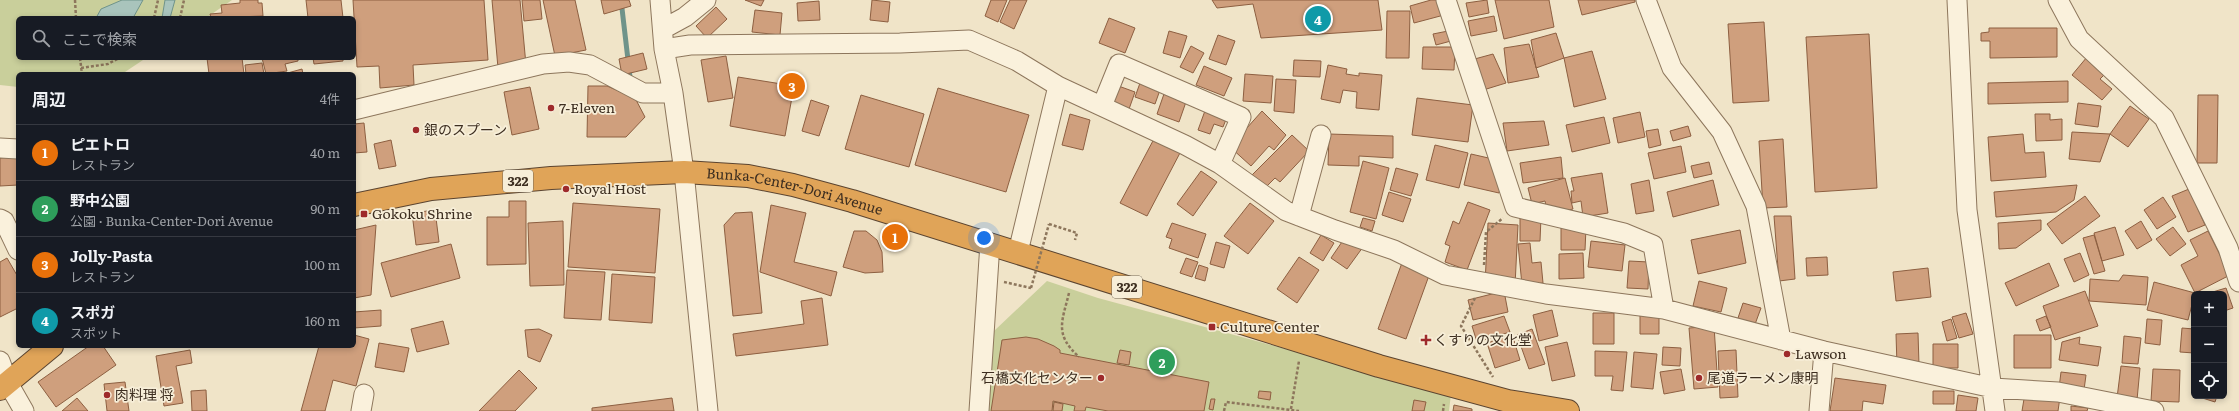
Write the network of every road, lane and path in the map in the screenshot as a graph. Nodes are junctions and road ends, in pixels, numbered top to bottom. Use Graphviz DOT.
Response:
graph roads {
  1 [pos="75,0"];
  2 [pos="158,0"];
  3 [pos="184,0"];
  4 [pos="660,0"];
  5 [pos="706,0"];
  6 [pos="1446,0"];
  7 [pos="1646,0"];
  8 [pos="1957,0"];
  9 [pos="2058,0"];
  10 [pos="76,16"];
  11 [pos="154,16"];
  12 [pos="180,16"];
  13 [pos="663,29"];
  14 [pos="664,49"];
  15 [pos="80,60"];
  16 [pos="115,60"];
  17 [pos="81,68"];
  18 [pos="82,72"];
  19 [pos="1058,86"];
  20 [pos="673,94"];
  21 [pos="1102,106"];
  22 [pos="356,110"];
  23 [pos="1321,135"];
  24 [pos="0,148"];
  25 [pos="16,149"];
  26 [pos="1220,164"];
  27 [pos="684,172"];
  28 [pos="356,205"];
  29 [pos="1515,208"];
  30 [pos="1299,216"];
  31 [pos="0,219"];
  32 [pos="1075,240"];
  33 [pos="990,243"];
  34 [pos="16,246"];
  35 [pos="1018,252"];
  36 [pos="999,281"];
  37 [pos="1483,282"];
  38 [pos="2239,282"];
  39 [pos="1069,292"];
  40 [pos="1664,308"];
  41 [pos="1781,340"];
  42 [pos="49,348"];
  43 [pos="1824,351"];
  44 [pos="1079,357"];
  45 [pos="0,361"];
  46 [pos="1298,361"];
  47 [pos="2,384"];
  48 [pos="1993,388"];
  49 [pos="1508,401"];
  50 [pos="1291,409"];
  51 [pos="1559,410"];
  52 [pos="24,411"];
  53 [pos="708,411"];
  54 [pos="978,411"];
  55 [pos="1224,411"];
  56 [pos="1299,411"];
  57 [pos="1819,411"];
  58 [pos="1995,411"];
  59 [pos="2154,411"];
  1 -- 10 [label="path"];
  2 -- 11 [label="path"];
  3 -- 12 [label="path"];
  4 -- 13 [label="street"];
  5 -- 13 [label="street"];
  6 -- 29 [label="street"];
  7 -- 41 [label="street"];
  8 -- 48 [label="street"];
  9 -- 38 [label="street"];
  13 -- 14 [label="street"];
  14 -- 19 [label="street"];
  14 -- 20 [label="street"];
  15 -- 17 [label="path"];
  16 -- 17 [label="path"];
  17 -- 18 [label="path"];
  19 -- 21 [label="street"];
  19 -- 35 [label="street"];
  20 -- 22 [label="street"];
  20 -- 27 [label="street"];
  21 -- 26 [label="street"];
  21 -- 26 [label="street"];
  23 -- 30 [label="street"];
  24 -- 25 [label="street"];
  26 -- 30 [label="street"];
  27 -- 28 [label="highway, Bunka-Center-Dori Avenue / 322"];
  27 -- 33 [label="highway, Bunka-Center-Dori Avenue / 322"];
  27 -- 53 [label="street"];
  29 -- 37 [label="path"];
  29 -- 40 [label="street"];
  30 -- 37 [label="street"];
  31 -- 34 [label="street"];
  32 -- 36 [label="path, bridge"];
  33 -- 35 [label="highway, Bunka-Center-Dori Avenue / 322"];
  33 -- 54 [label="street"];
  35 -- 49 [label="highway, Bunka-Center-Dori Avenue / 322"];
  37 -- 40 [label="street"];
  37 -- 49 [label="path"];
  39 -- 44 [label="path"];
  40 -- 41 [label="street"];
  41 -- 43 [label="street"];
  42 -- 47 [label="highway"];
  43 -- 48 [label="street"];
  43 -- 57 [label="street"];
  45 -- 47 [label="street"];
  46 -- 50 [label="path"];
  47 -- 52 [label="street"];
  48 -- 58 [label="street"];
  48 -- 59 [label="street"];
  49 -- 51 [label="highway, Bunka-Center-Dori Avenue / 322"];
  50 -- 55 [label="path"];
  50 -- 56 [label="path"];
}
